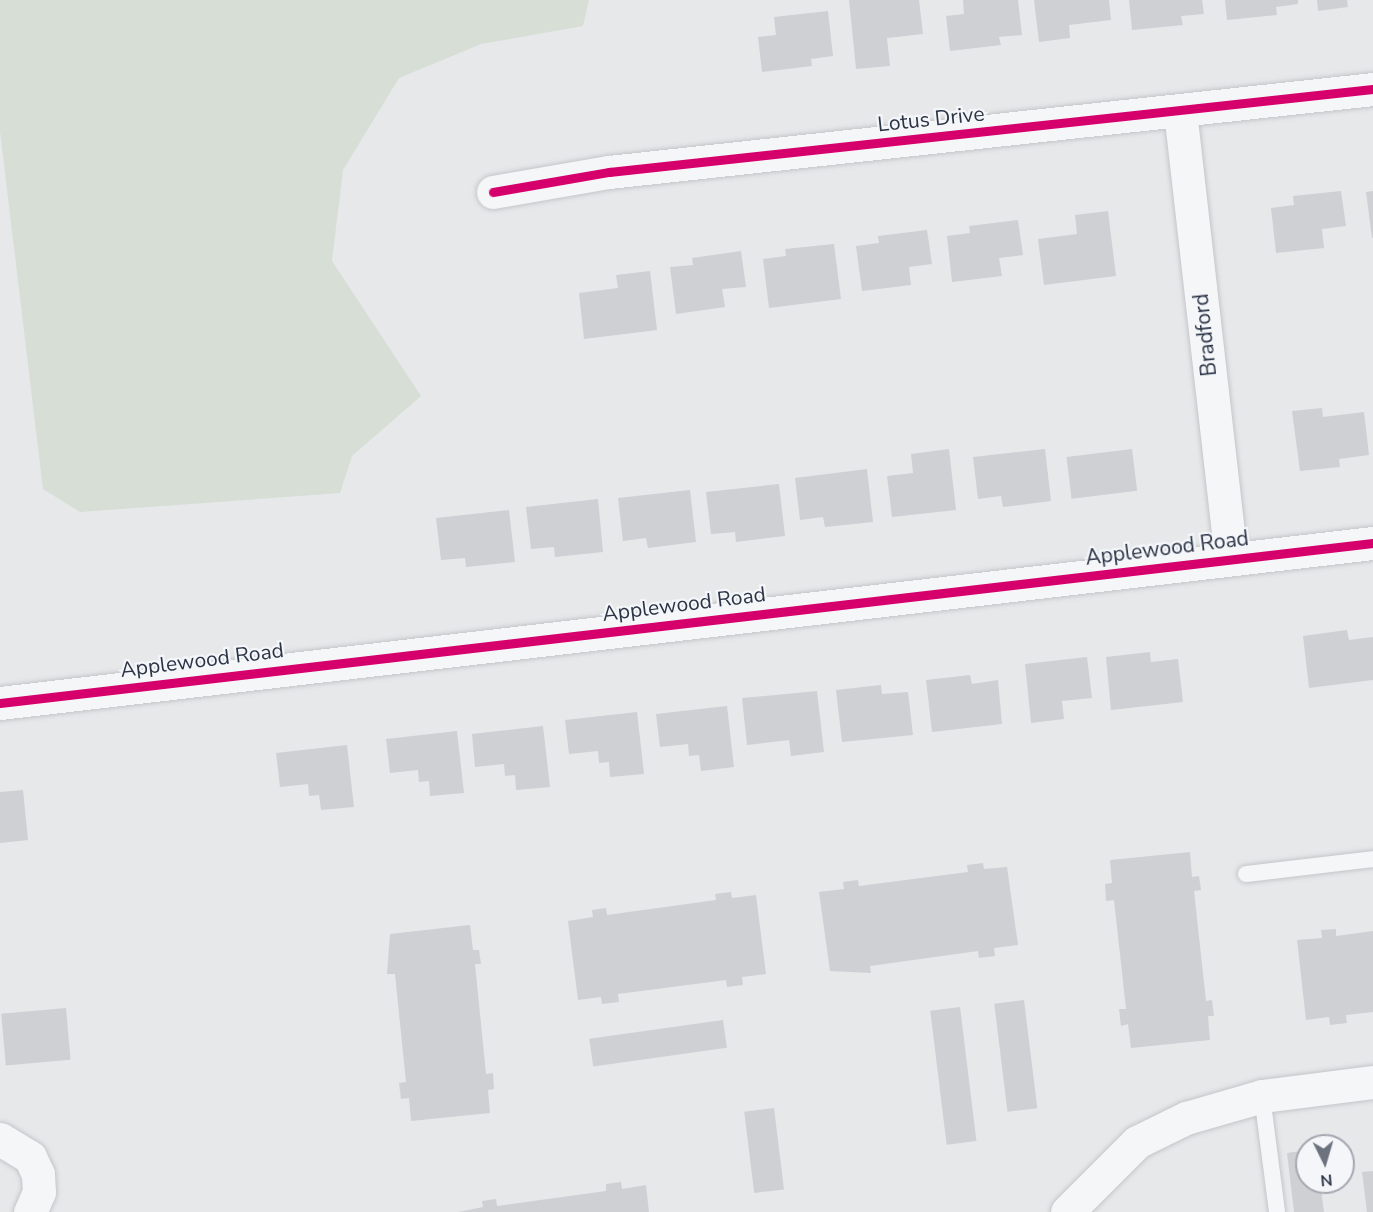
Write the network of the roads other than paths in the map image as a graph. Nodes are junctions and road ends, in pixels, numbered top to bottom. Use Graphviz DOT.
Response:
graph roads {
  1 [pos="1373,89"];
  2 [pos="1180,111"];
  3 [pos="493,192"];
  4 [pos="1373,543"];
  5 [pos="1230,559"];
  6 [pos="0,703"];
  7 [pos="1373,859"];
  8 [pos="1246,874"];
  9 [pos="1373,1082"];
  10 [pos="1262,1096"];
  11 [pos="0,1139"];
  12 [pos="30,1212"];
  13 [pos="1067,1212"];
  14 [pos="1277,1212"];
  1 -- 2 [label="street, Lotus Drive"];
  2 -- 3 [label="street, Lotus Drive"];
  2 -- 5 [label="street, Bradford"];
  4 -- 5 [label="street, Applewood Road"];
  5 -- 6 [label="street, Applewood Road"];
  7 -- 8 [label="lane"];
  9 -- 10 [label="street"];
  10 -- 13 [label="street"];
  10 -- 14 [label="lane"];
  11 -- 12 [label="street"];
}
